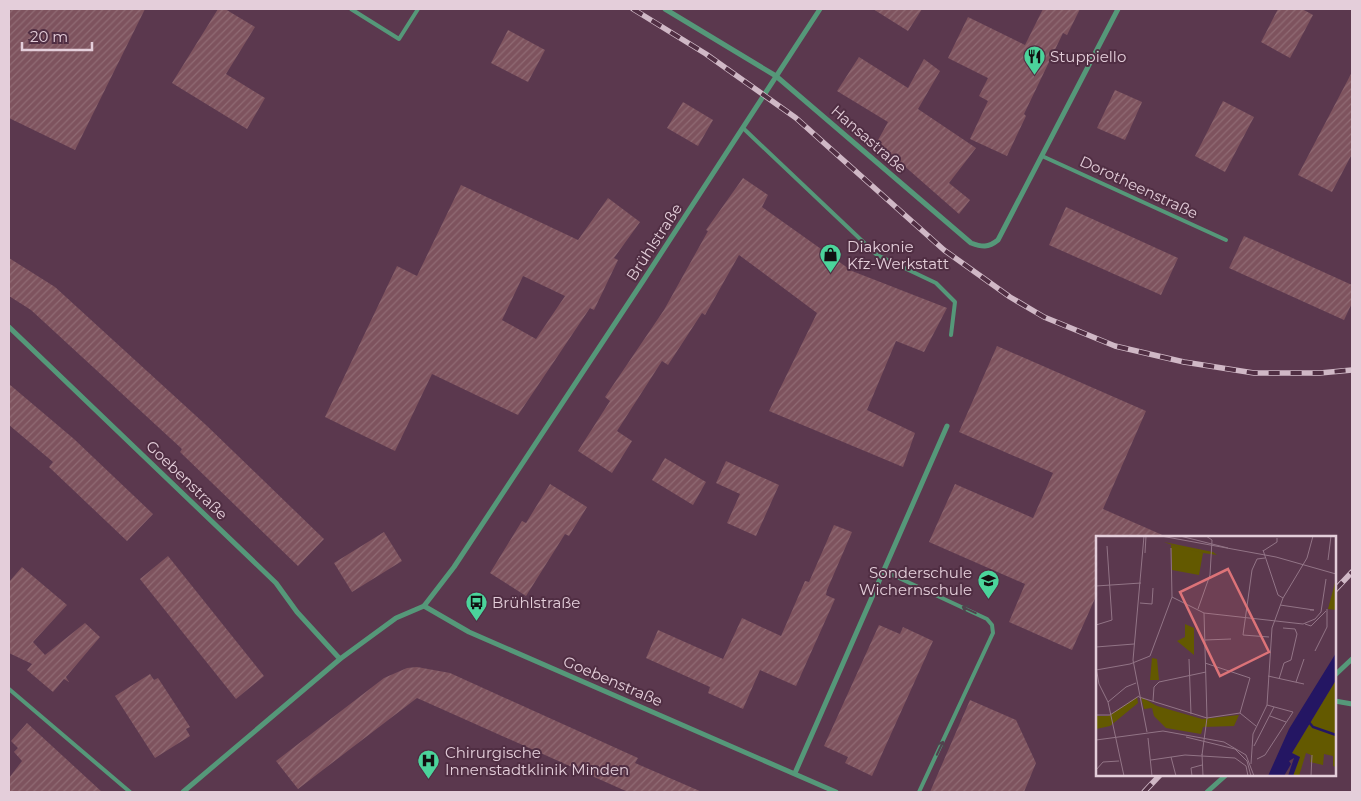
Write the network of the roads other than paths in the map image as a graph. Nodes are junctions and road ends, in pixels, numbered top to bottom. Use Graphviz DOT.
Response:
graph roads {
  1 [pos="351,9"];
  2 [pos="418,9"];
  3 [pos="665,9"];
  4 [pos="820,9"];
  5 [pos="1118,9"];
  6 [pos="776,76"];
  7 [pos="743,128"];
  8 [pos="1042,156"];
  9 [pos="1226,240"];
  10 [pos="9,327"];
  11 [pos="951,335"];
  12 [pos="947,426"];
  13 [pos="884,571"];
  14 [pos="424,606"];
  15 [pos="1352,659"];
  16 [pos="340,660"];
  17 [pos="1336,674"];
  18 [pos="9,689"];
  19 [pos="1336,701"];
  20 [pos="1352,704"];
  21 [pos="795,773"];
  22 [pos="1225,776"];
  23 [pos="130,792"];
  24 [pos="183,792"];
  25 [pos="836,792"];
  26 [pos="919,792"];
  27 [pos="1207,792"];
  1 -- 2 [label="lane"];
  3 -- 6 [label="street, Hansastraße"];
  4 -- 6 [label="street, Brühlstraße"];
  5 -- 8 [label="street"];
  6 -- 7 [label="street, Brühlstraße"];
  6 -- 8 [label="street, Hansastraße"];
  7 -- 11 [label="lane"];
  7 -- 14 [label="street, Brühlstraße"];
  8 -- 9 [label="lane, Dorotheenstraße"];
  10 -- 16 [label="street, Goebenstraße"];
  12 -- 13 [label="street"];
  13 -- 21 [label="street"];
  26 -- 13 [label="lane, one-way"];
  14 -- 16 [label="street, Brühlstraße"];
  14 -- 21 [label="street, Goebenstraße"];
  15 -- 17 [label="street"];
  16 -- 24 [label="street, Brühlstraße"];
  18 -- 23 [label="lane"];
  19 -- 20 [label="street"];
  21 -- 25 [label="street, Goebenstraße"];
  22 -- 27 [label="street"];
}
